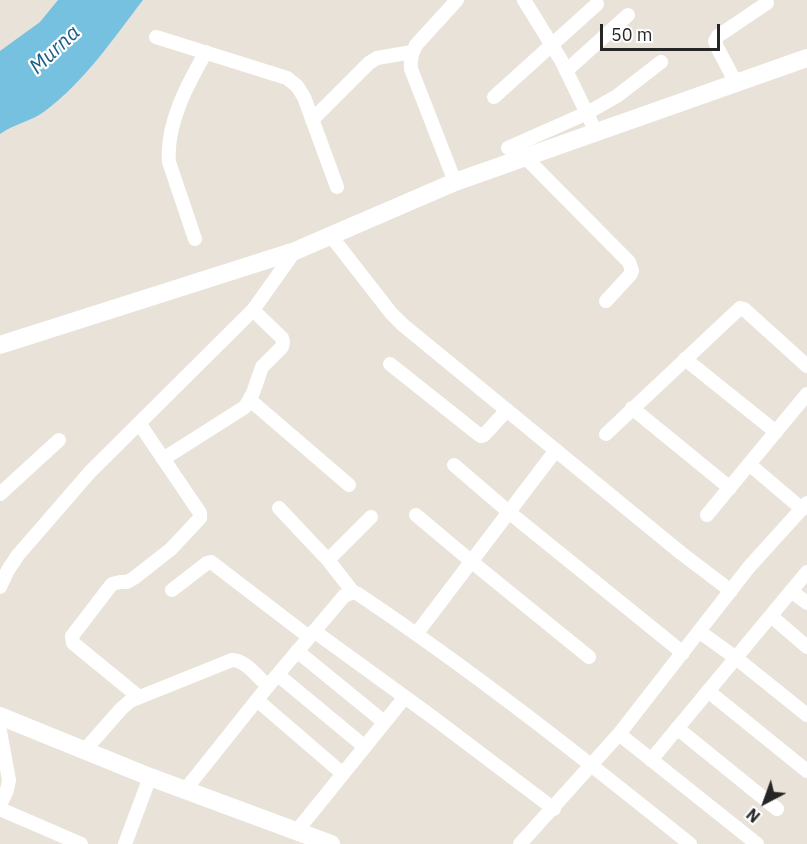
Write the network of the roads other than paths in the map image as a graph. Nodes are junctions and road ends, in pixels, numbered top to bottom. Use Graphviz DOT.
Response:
graph roads {
  1 [pos="457,0"];
  2 [pos="524,0"];
  3 [pos="767,3"];
  4 [pos="597,4"];
  5 [pos="628,15"];
  6 [pos="156,37"];
  7 [pos="552,45"];
  8 [pos="206,52"];
  9 [pos="412,52"];
  10 [pos="807,57"];
  11 [pos="661,62"];
  12 [pos="566,71"];
  13 [pos="736,83"];
  14 [pos="494,98"];
  15 [pos="587,113"];
  16 [pos="312,120"];
  17 [pos="596,132"];
  18 [pos="508,148"];
  19 [pos="525,157"];
  20 [pos="456,182"];
  21 [pos="337,187"];
  22 [pos="331,236"];
  23 [pos="195,239"];
  24 [pos="295,251"];
  25 [pos="606,301"];
  26 [pos="253,310"];
  27 [pos="0,345"];
  28 [pos="685,359"];
  29 [pos="390,364"];
  30 [pos="807,366"];
  31 [pos="807,394"];
  32 [pos="250,400"];
  33 [pos="632,408"];
  34 [pos="507,410"];
  35 [pos="139,423"];
  36 [pos="776,432"];
  37 [pos="606,434"];
  38 [pos="59,440"];
  39 [pos="556,450"];
  40 [pos="164,459"];
  41 [pos="749,464"];
  42 [pos="454,465"];
  43 [pos="349,485"];
  44 [pos="730,488"];
  45 [pos="0,494"];
  46 [pos="805,506"];
  47 [pos="279,508"];
  48 [pos="510,513"];
  49 [pos="416,515"];
  50 [pos="707,515"];
  51 [pos="371,517"];
  52 [pos="327,560"];
  53 [pos="472,562"];
  54 [pos="807,572"];
  55 [pos="0,585"];
  56 [pos="172,590"];
  57 [pos="731,591"];
  58 [pos="791,591"];
  59 [pos="353,592"];
  60 [pos="807,603"];
  61 [pos="771,616"];
  62 [pos="700,632"];
  63 [pos="417,633"];
  64 [pos="312,634"];
  65 [pos="807,647"];
  66 [pos="297,651"];
  67 [pos="683,653"];
  68 [pos="589,657"];
  69 [pos="736,658"];
  70 [pos="278,675"];
  71 [pos="268,686"];
  72 [pos="708,691"];
  73 [pos="139,697"];
  74 [pos="405,697"];
  75 [pos="257,700"];
  76 [pos="807,715"];
  77 [pos="0,716"];
  78 [pos="384,722"];
  79 [pos="677,728"];
  80 [pos="0,731"];
  81 [pos="619,734"];
  82 [pos="365,747"];
  83 [pos="84,751"];
  84 [pos="651,760"];
  85 [pos="591,765"];
  86 [pos="807,770"];
  87 [pos="343,774"];
  88 [pos="150,777"];
  89 [pos="185,790"];
  90 [pos="0,807"];
  91 [pos="777,808"];
  92 [pos="554,809"];
  93 [pos="296,832"];
  94 [pos="81,844"];
  95 [pos="125,844"];
  96 [pos="331,844"];
  97 [pos="520,844"];
  98 [pos="690,844"];
  99 [pos="758,844"];
  1 -- 9 [label="street"];
  2 -- 7 [label="street"];
  3 -- 13 [label="street"];
  4 -- 7 [label="street"];
  5 -- 12 [label="street"];
  6 -- 8 [label="street"];
  7 -- 12 [label="street"];
  7 -- 14 [label="street"];
  8 -- 16 [label="street"];
  8 -- 23 [label="street"];
  9 -- 16 [label="street"];
  9 -- 20 [label="street"];
  10 -- 13 [label="main road"];
  11 -- 15 [label="street"];
  12 -- 15 [label="street"];
  13 -- 17 [label="main road"];
  15 -- 17 [label="street"];
  15 -- 18 [label="street"];
  16 -- 21 [label="street"];
  17 -- 19 [label="main road"];
  19 -- 20 [label="main road"];
  19 -- 25 [label="street"];
  20 -- 22 [label="main road"];
  22 -- 24 [label="main road"];
  22 -- 34 [label="street"];
  24 -- 26 [label="street"];
  24 -- 27 [label="main road"];
  26 -- 32 [label="street"];
  26 -- 35 [label="street"];
  28 -- 30 [label="street"];
  28 -- 33 [label="street"];
  28 -- 36 [label="street"];
  29 -- 34 [label="street"];
  31 -- 36 [label="street"];
  32 -- 40 [label="street"];
  32 -- 43 [label="street"];
  33 -- 37 [label="street"];
  33 -- 44 [label="street"];
  34 -- 39 [label="street"];
  35 -- 40 [label="street"];
  35 -- 55 [label="street"];
  36 -- 41 [label="street"];
  38 -- 45 [label="street"];
  39 -- 48 [label="street"];
  39 -- 57 [label="street"];
  40 -- 73 [label="street"];
  41 -- 44 [label="street"];
  41 -- 46 [label="street"];
  42 -- 48 [label="street"];
  44 -- 50 [label="street"];
  46 -- 57 [label="street"];
  47 -- 52 [label="street"];
  48 -- 53 [label="street"];
  48 -- 67 [label="street"];
  49 -- 53 [label="street"];
  51 -- 52 [label="street"];
  52 -- 59 [label="street"];
  53 -- 63 [label="street"];
  53 -- 68 [label="street"];
  54 -- 58 [label="street"];
  56 -- 64 [label="street"];
  57 -- 62 [label="street"];
  58 -- 60 [label="street"];
  58 -- 61 [label="street"];
  59 -- 63 [label="street"];
  59 -- 64 [label="street"];
  61 -- 65 [label="street"];
  61 -- 69 [label="street"];
  62 -- 67 [label="street"];
  62 -- 69 [label="street"];
  63 -- 85 [label="street"];
  64 -- 66 [label="street"];
  64 -- 74 [label="street"];
  66 -- 70 [label="street"];
  66 -- 78 [label="street"];
  67 -- 81 [label="street"];
  69 -- 72 [label="street"];
  69 -- 76 [label="street"];
  70 -- 71 [label="street"];
  70 -- 82 [label="street"];
  71 -- 73 [label="street"];
  71 -- 75 [label="street"];
  72 -- 79 [label="street"];
  72 -- 86 [label="street"];
  73 -- 83 [label="street"];
  74 -- 78 [label="street"];
  74 -- 92 [label="street"];
  75 -- 87 [label="street"];
  75 -- 89 [label="street"];
  77 -- 83 [label="main road"];
  78 -- 82 [label="street"];
  79 -- 84 [label="street"];
  79 -- 91 [label="street"];
  80 -- 90 [label="street"];
  81 -- 84 [label="street"];
  81 -- 85 [label="street"];
  82 -- 87 [label="street"];
  83 -- 88 [label="main road"];
  84 -- 99 [label="street"];
  85 -- 92 [label="street"];
  85 -- 98 [label="street"];
  87 -- 93 [label="street"];
  88 -- 89 [label="main road"];
  88 -- 95 [label="street"];
  89 -- 93 [label="main road"];
  90 -- 94 [label="street"];
  92 -- 97 [label="street"];
  93 -- 96 [label="main road"];
}
